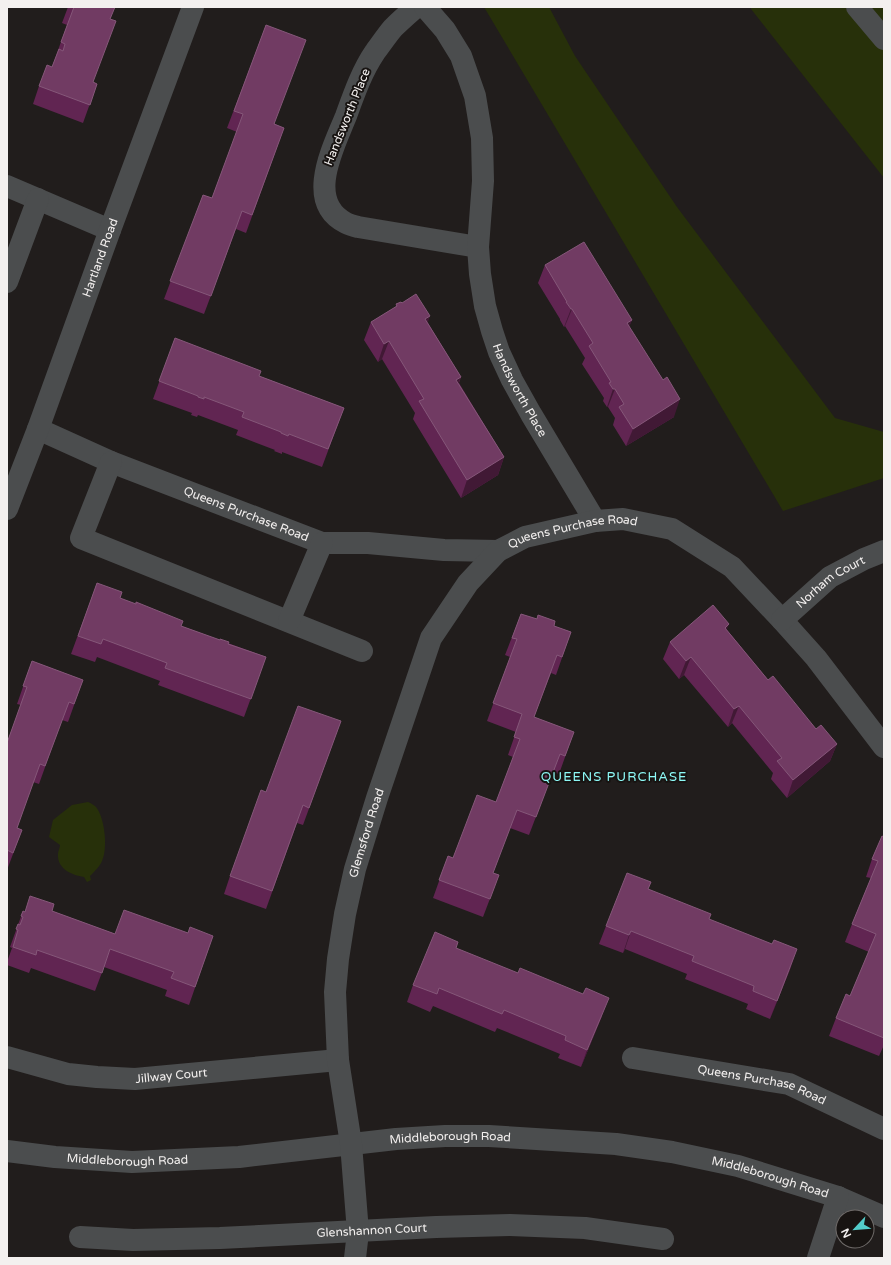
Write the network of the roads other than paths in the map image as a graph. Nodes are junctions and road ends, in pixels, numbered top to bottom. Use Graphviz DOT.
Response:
graph roads {
  1 [pos="193,7"];
  2 [pos="416,7"];
  3 [pos="425,7"];
  4 [pos="857,7"];
  5 [pos="884,39"];
  6 [pos="7,186"];
  7 [pos="38,199"];
  8 [pos="110,230"];
  9 [pos="478,247"];
  10 [pos="7,282"];
  11 [pos="38,429"];
  12 [pos="111,462"];
  13 [pos="7,509"];
  14 [pos="595,521"];
  15 [pos="322,543"];
  16 [pos="498,551"];
  17 [pos="884,551"];
  18 [pos="782,620"];
  19 [pos="290,621"];
  20 [pos="362,651"];
  21 [pos="884,747"];
  22 [pos="7,1057"];
  23 [pos="633,1058"];
  24 [pos="338,1060"];
  25 [pos="884,1129"];
  26 [pos="351,1144"];
  27 [pos="7,1151"];
  28 [pos="838,1197"];
  29 [pos="884,1217"];
  30 [pos="358,1232"];
  31 [pos="80,1237"];
  32 [pos="663,1239"];
  33 [pos="355,1258"];
  34 [pos="818,1258"];
  1 -- 8 [label="street, Hartland Road"];
  2 -- 9 [label="street, Handsworth Place"];
  3 -- 9 [label="street, Handsworth Place"];
  4 -- 5 [label="street"];
  6 -- 7 [label="street"];
  7 -- 8 [label="street"];
  7 -- 10 [label="street"];
  8 -- 11 [label="street, Hartland Road"];
  9 -- 14 [label="street, Handsworth Place"];
  11 -- 12 [label="street, Queens Purchase Road"];
  11 -- 13 [label="street, Hartland Road"];
  12 -- 15 [label="street, Queens Purchase Road"];
  12 -- 19 [label="street"];
  14 -- 16 [label="street, Queens Purchase Road"];
  14 -- 18 [label="street, Queens Purchase Road"];
  15 -- 16 [label="street, Queens Purchase Road"];
  15 -- 19 [label="street"];
  16 -- 24 [label="street, Glemsford Road"];
  17 -- 18 [label="street, Norham Court"];
  18 -- 21 [label="street, Queens Purchase Road"];
  19 -- 20 [label="street"];
  22 -- 24 [label="street, Jillway Court"];
  23 -- 25 [label="street, Queens Purchase Road"];
  24 -- 26 [label="street, Glemsford Road"];
  26 -- 27 [label="street, Middleborough Road"];
  26 -- 28 [label="street, Middleborough Road"];
  26 -- 30 [label="street, Glemsford Road"];
  28 -- 29 [label="street, Middleborough Road"];
  28 -- 34 [label="street"];
  30 -- 31 [label="street, Glenshannon Court"];
  30 -- 32 [label="street, Glenshannon Court"];
  30 -- 33 [label="street, Glemsford Road"];
}
